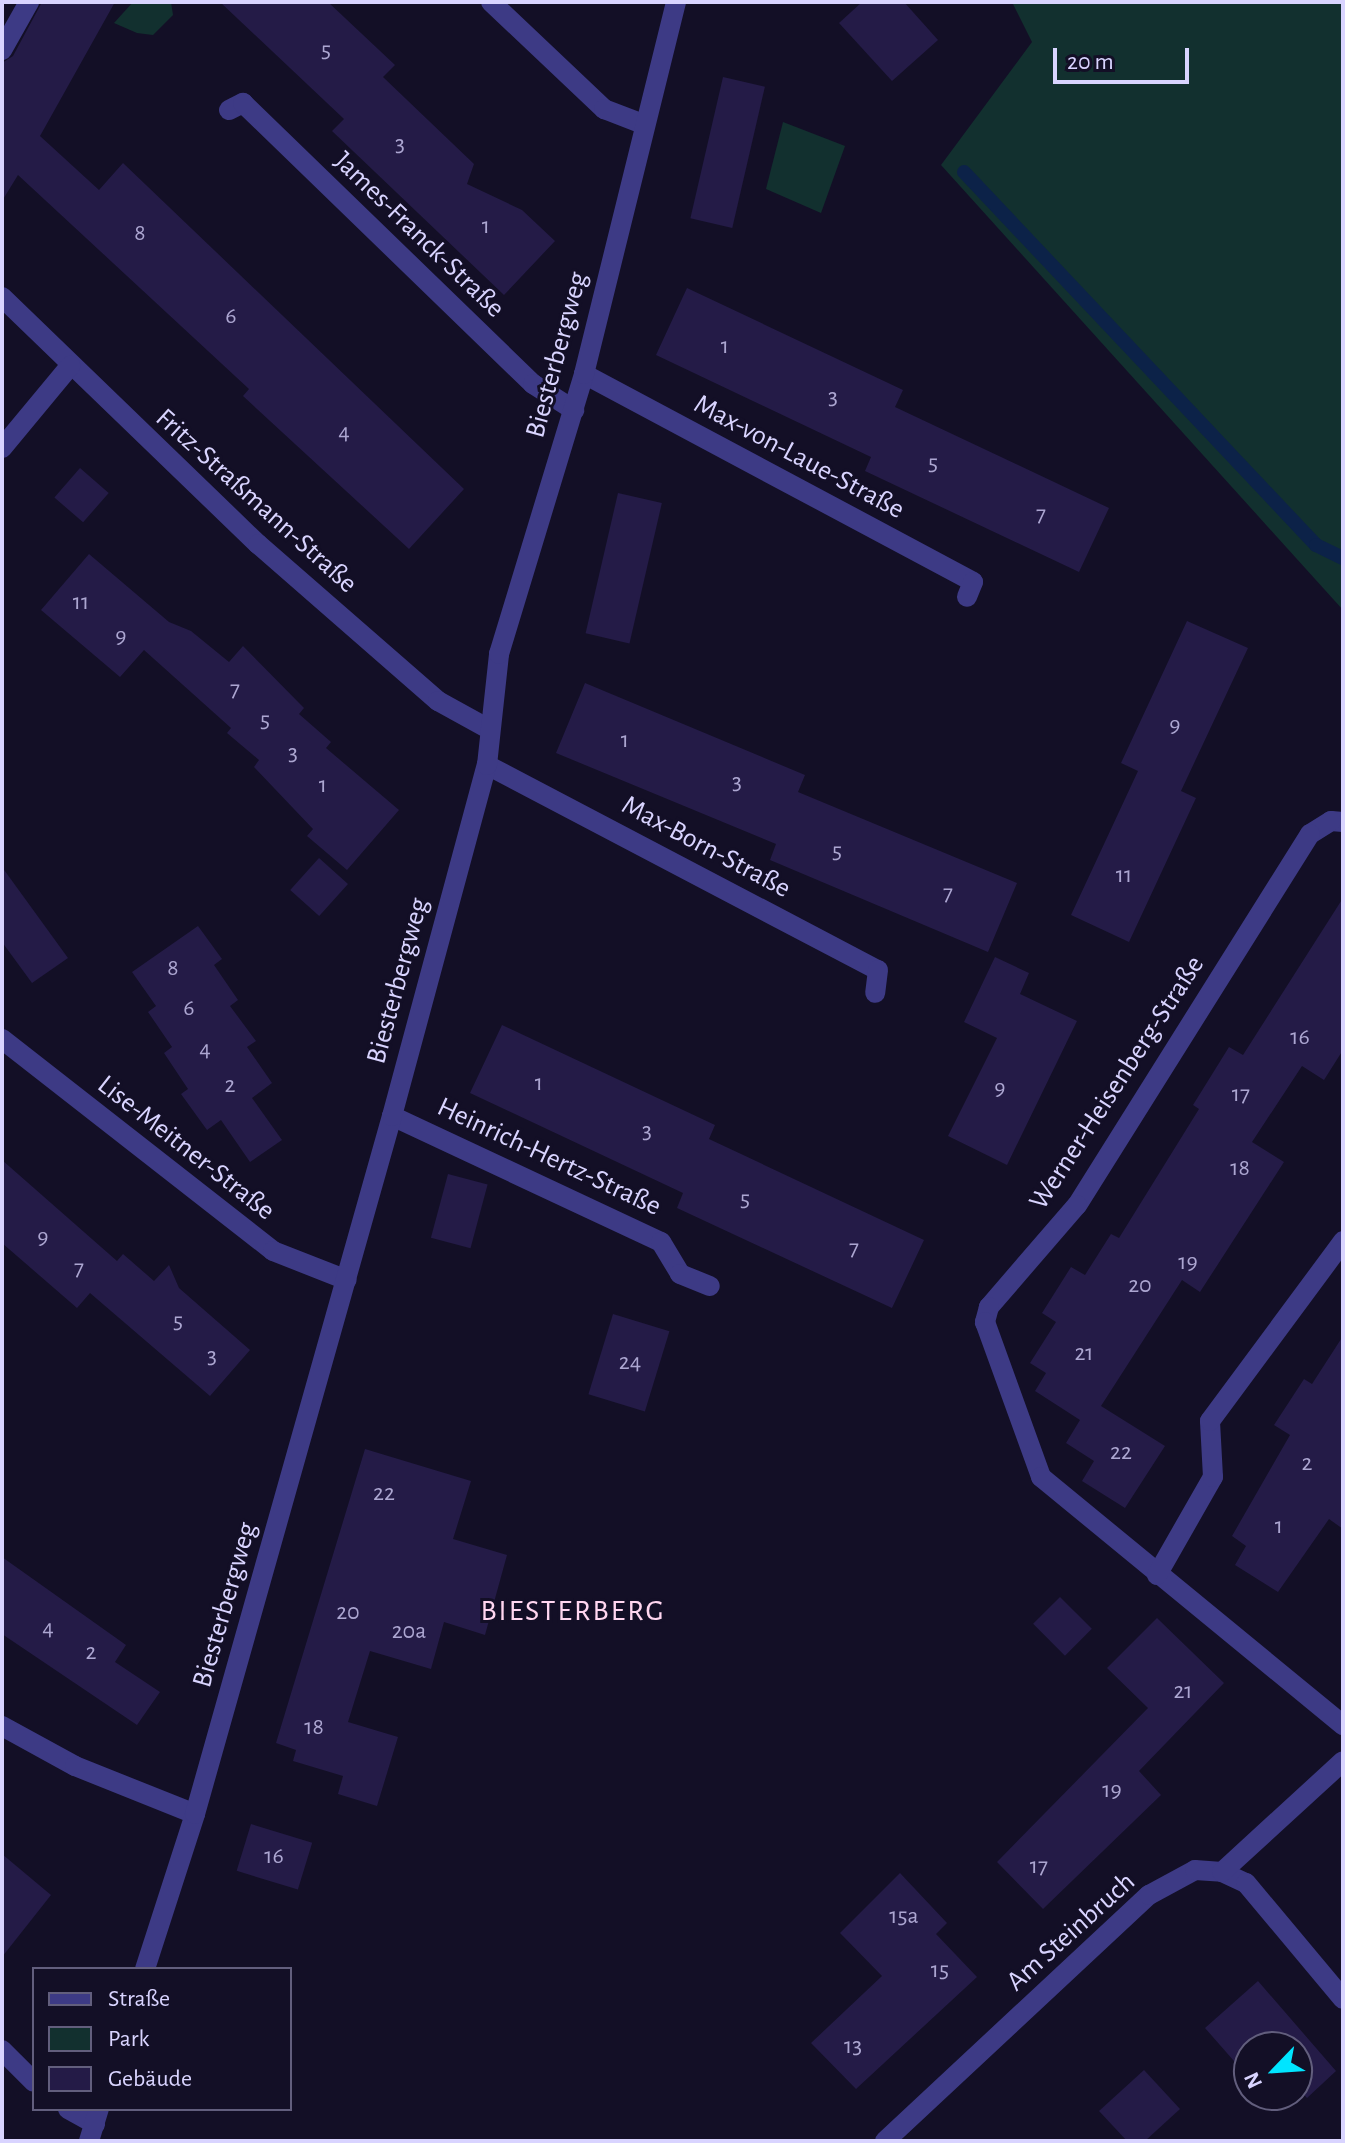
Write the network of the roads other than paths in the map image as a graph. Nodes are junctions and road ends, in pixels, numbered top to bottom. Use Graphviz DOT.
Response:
graph roads {
  1 [pos="29,2"];
  2 [pos="491,2"];
  3 [pos="676,2"];
  4 [pos="2,50"];
  5 [pos="229,110"];
  6 [pos="641,123"];
  7 [pos="4,303"];
  8 [pos="70,366"];
  9 [pos="584,374"];
  10 [pos="574,410"];
  11 [pos="2,448"];
  12 [pos="967,597"];
  13 [pos="487,728"];
  14 [pos="487,765"];
  15 [pos="1343,822"];
  16 [pos="875,993"];
  17 [pos="2,1039"];
  18 [pos="392,1116"];
  19 [pos="1343,1241"];
  20 [pos="347,1280"];
  21 [pos="710,1286"];
  22 [pos="1157,1575"];
  23 [pos="1343,1725"];
  24 [pos="2,1726"];
  25 [pos="1343,1761"];
  26 [pos="195,1814"];
  27 [pos="1222,1872"];
  28 [pos="146,1967"];
  29 [pos="1343,1999"];
  30 [pos="2,2050"];
  31 [pos="32,2080"];
  32 [pos="71,2111"];
  33 [pos="94,2125"];
  34 [pos="885,2141"];
  1 -- 4 [label="street"];
  2 -- 6 [label="street"];
  3 -- 6 [label="street, Biesterbergweg"];
  5 -- 10 [label="street, James-Franck-Straße"];
  6 -- 9 [label="street, Biesterbergweg"];
  7 -- 8 [label="street, Fritz-Straßmann-Straße"];
  8 -- 11 [label="street"];
  8 -- 13 [label="street, Fritz-Straßmann-Straße"];
  9 -- 10 [label="street, Biesterbergweg"];
  9 -- 12 [label="street, Max-von-Laue-Straße"];
  10 -- 13 [label="street, Biesterbergweg"];
  13 -- 14 [label="street, Biesterbergweg"];
  14 -- 16 [label="street, Max-Born-Straße"];
  14 -- 18 [label="street, Biesterbergweg"];
  15 -- 22 [label="street, Werner-Heisenberg-Straße"];
  17 -- 20 [label="street, Lise-Meitner-Straße"];
  18 -- 20 [label="street, Biesterbergweg"];
  18 -- 21 [label="street, Heinrich-Hertz-Straße"];
  19 -- 22 [label="street"];
  20 -- 26 [label="street, Biesterbergweg"];
  22 -- 23 [label="street, Werner-Heisenberg-Straße"];
  24 -- 26 [label="street"];
  25 -- 27 [label="street"];
  26 -- 28 [label="street, Biesterbergweg"];
  27 -- 29 [label="street"];
  27 -- 34 [label="street, Am Steinbruch"];
  30 -- 31 [label="street"];
  32 -- 33 [label="street"];
}
